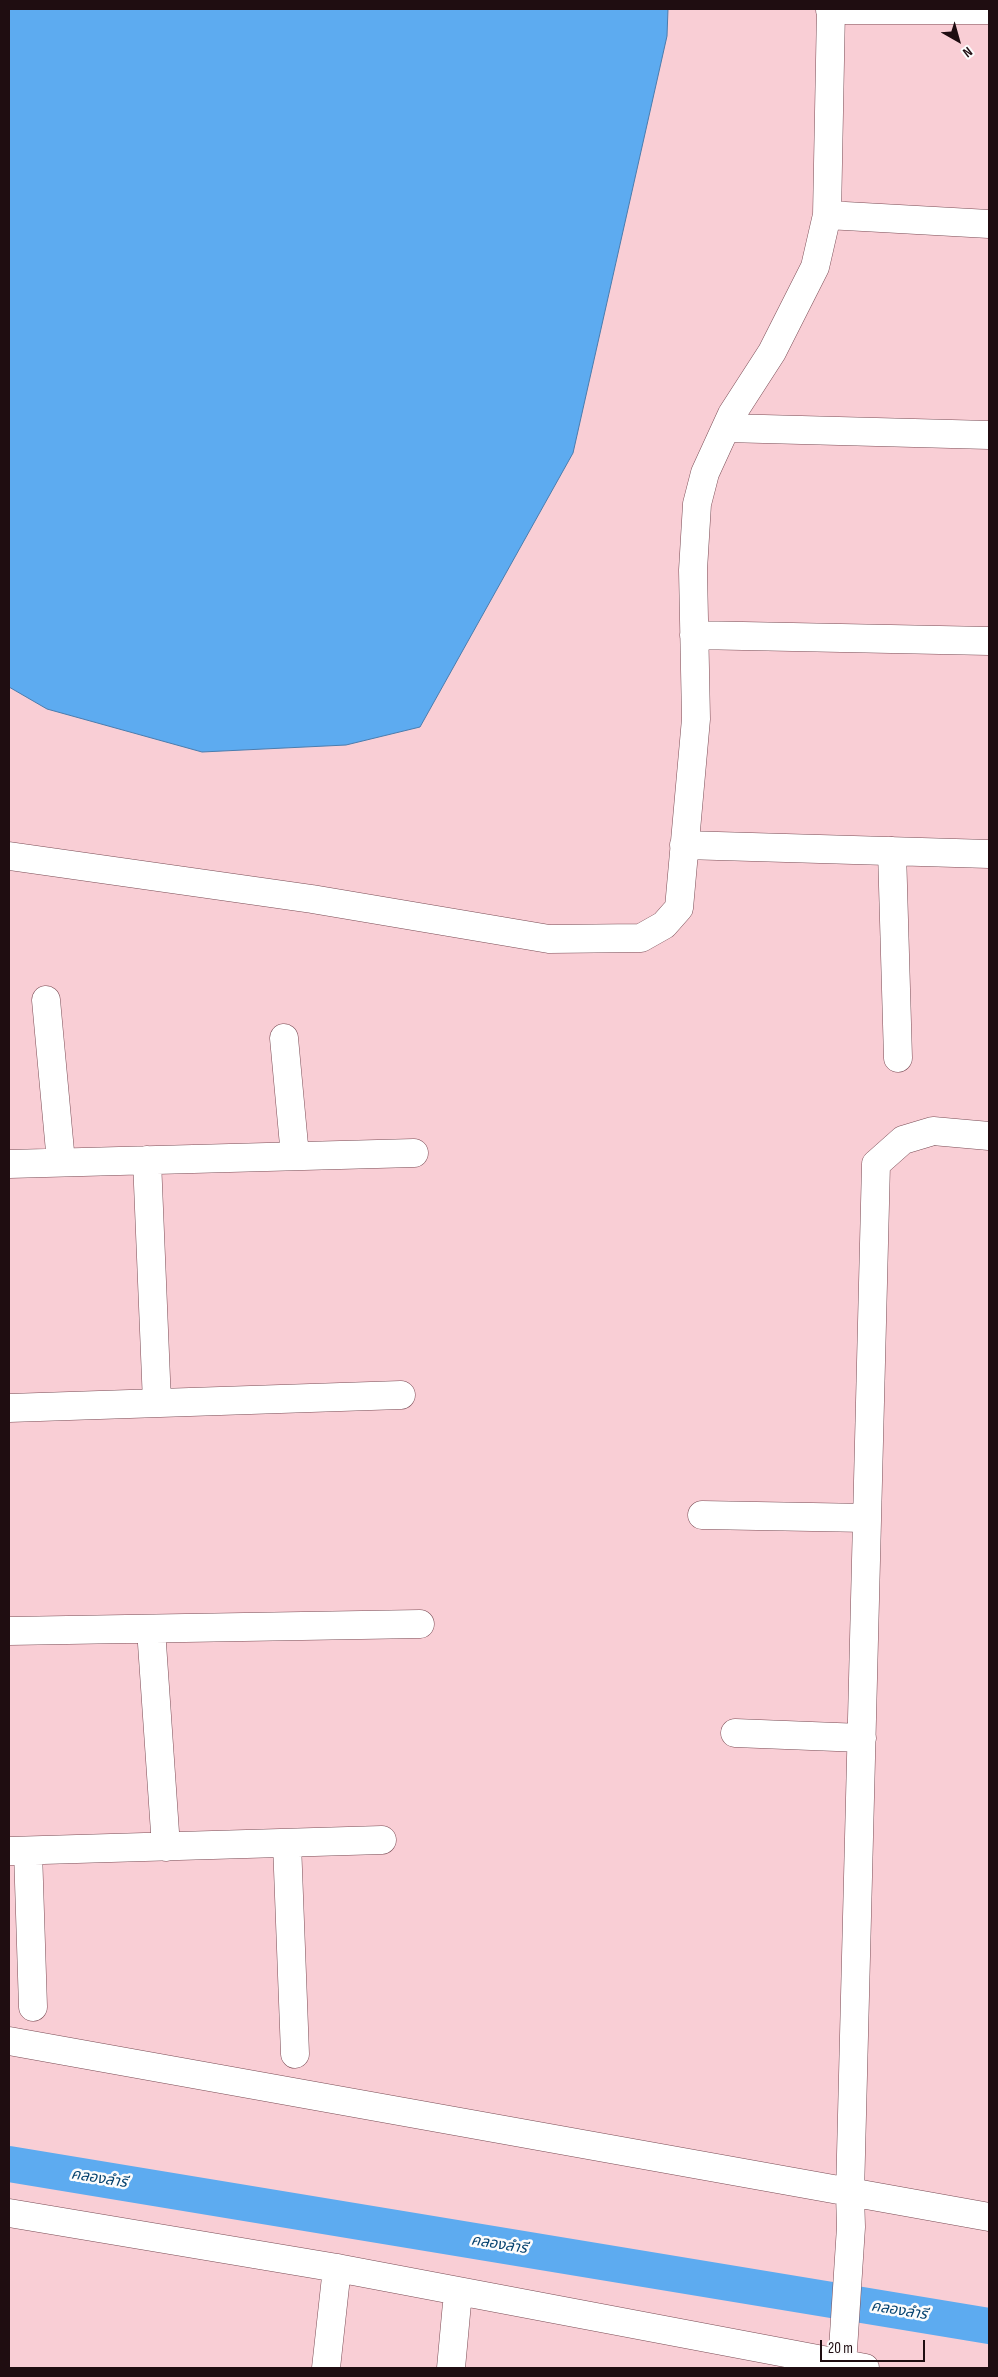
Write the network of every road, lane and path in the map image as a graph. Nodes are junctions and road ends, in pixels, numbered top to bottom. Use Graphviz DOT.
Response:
graph roads {
  1 [pos="830,9"];
  2 [pos="989,10"];
  3 [pos="827,215"];
  4 [pos="989,224"];
  5 [pos="726,428"];
  6 [pos="989,435"];
  7 [pos="694,635"];
  8 [pos="989,641"];
  9 [pos="684,845"];
  10 [pos="892,851"];
  11 [pos="989,854"];
  12 [pos="9,856"];
  13 [pos="46,1000"];
  14 [pos="284,1038"];
  15 [pos="898,1058"];
  16 [pos="989,1136"];
  17 [pos="414,1153"];
  18 [pos="295,1156"];
  19 [pos="147,1160"];
  20 [pos="61,1162"];
  21 [pos="9,1164"];
  22 [pos="401,1395"];
  23 [pos="157,1403"];
  24 [pos="9,1408"];
  25 [pos="702,1515"];
  26 [pos="867,1518"];
  27 [pos="420,1624"];
  28 [pos="151,1629"];
  29 [pos="9,1631"];
  30 [pos="735,1733"];
  31 [pos="862,1738"];
  32 [pos="382,1840"];
  33 [pos="287,1843"];
  34 [pos="166,1847"];
  35 [pos="18,1851"];
  36 [pos="33,2007"];
  37 [pos="9,2041"];
  38 [pos="295,2054"];
  39 [pos="850,2194"];
  40 [pos="9,2213"];
  41 [pos="989,2217"];
  42 [pos="338,2268"];
  43 [pos="458,2292"];
  44 [pos="850,2358"];
  45 [pos="326,2368"];
  46 [pos="451,2368"];
  1 -- 2 [label="street"];
  1 -- 3 [label="street"];
  3 -- 4 [label="street"];
  3 -- 5 [label="street"];
  5 -- 6 [label="street"];
  5 -- 7 [label="street"];
  7 -- 8 [label="street"];
  7 -- 9 [label="street"];
  9 -- 10 [label="street"];
  9 -- 12 [label="street"];
  10 -- 11 [label="street"];
  10 -- 15 [label="street"];
  13 -- 20 [label="street"];
  14 -- 18 [label="street"];
  16 -- 26 [label="street"];
  17 -- 18 [label="street"];
  18 -- 19 [label="street"];
  19 -- 20 [label="street"];
  19 -- 23 [label="street"];
  20 -- 21 [label="street"];
  22 -- 23 [label="street"];
  23 -- 24 [label="street"];
  25 -- 26 [label="street"];
  26 -- 31 [label="street"];
  27 -- 28 [label="street"];
  28 -- 29 [label="street"];
  28 -- 34 [label="street"];
  30 -- 31 [label="street"];
  31 -- 39 [label="street"];
  32 -- 33 [label="street"];
  33 -- 34 [label="street"];
  33 -- 38 [label="street"];
  34 -- 35 [label="street"];
  35 -- 36 [label="street"];
  37 -- 39 [label="street"];
  39 -- 41 [label="street"];
  39 -- 44 [label="street"];
  40 -- 42 [label="street"];
  42 -- 43 [label="street"];
  42 -- 45 [label="street"];
  43 -- 44 [label="street"];
  43 -- 46 [label="street"];
}
